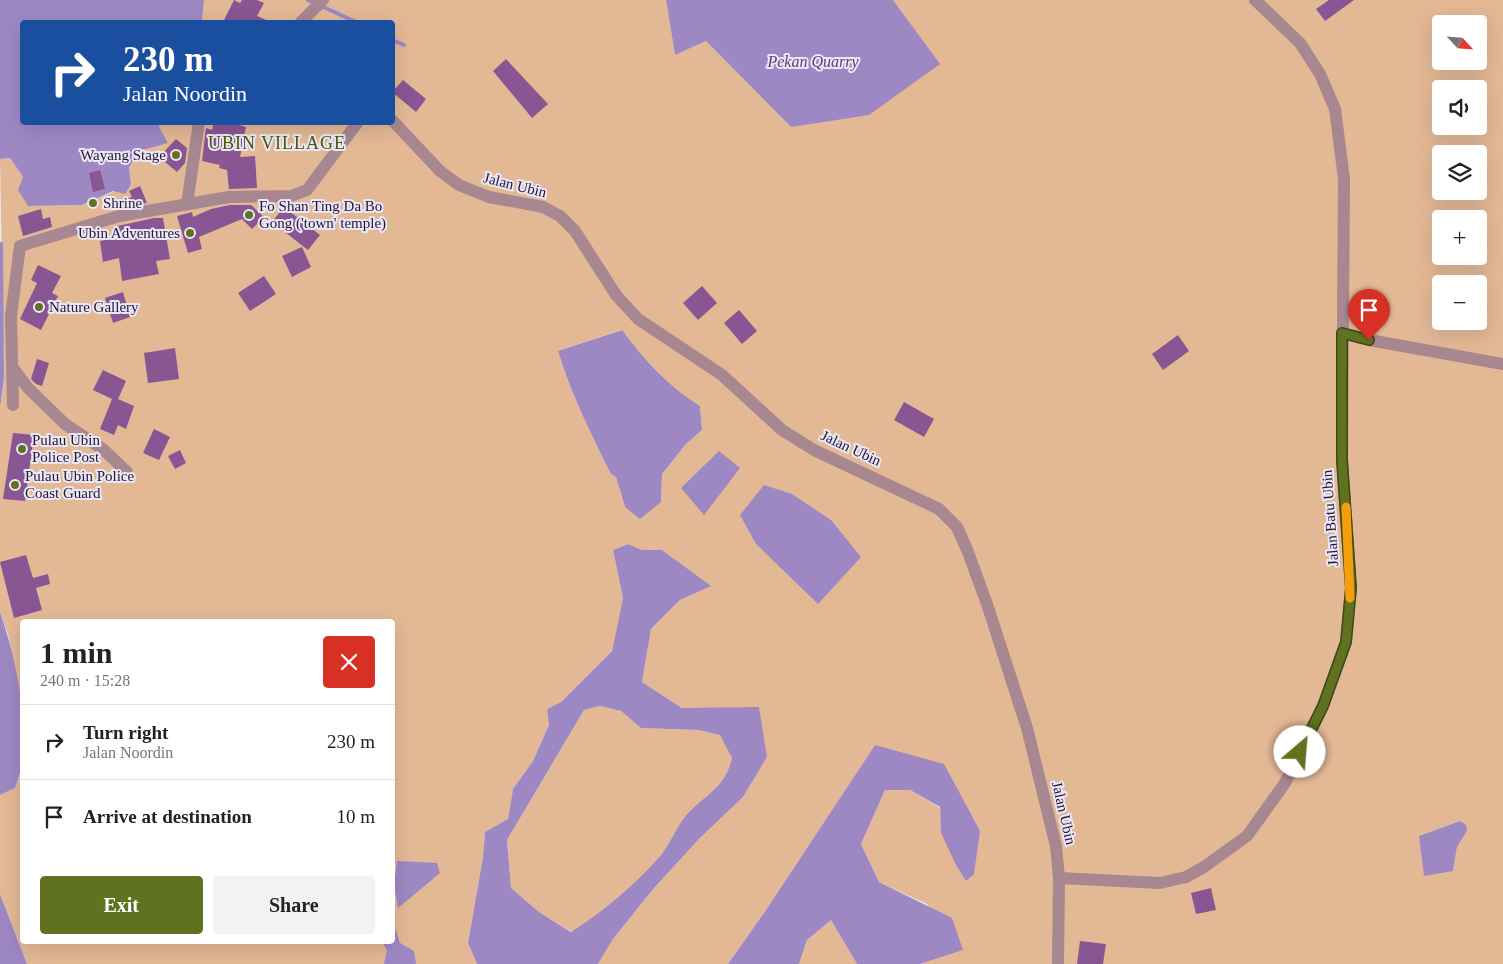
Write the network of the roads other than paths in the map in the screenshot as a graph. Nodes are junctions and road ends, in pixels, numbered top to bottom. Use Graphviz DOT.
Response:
graph roads {
  1 [pos="1255,0"];
  2 [pos="321,2"];
  3 [pos="308,20"];
  4 [pos="395,123"];
  5 [pos="199,125"];
  6 [pos="356,125"];
  7 [pos="187,204"];
  8 [pos="1342,333"];
  9 [pos="1503,364"];
  10 [pos="13,368"];
  11 [pos="13,405"];
  12 [pos="127,472"];
  13 [pos="1059,878"];
  14 [pos="1058,964"];
  1 -- 8 [label="street, Jalan Batu Ubin"];
  2 -- 3 [label="street"];
  4 -- 13 [label="street, Jalan Ubin"];
  5 -- 7 [label="street"];
  6 -- 7 [label="street"];
  7 -- 10 [label="street"];
  8 -- 9 [label="street"];
  8 -- 13 [label="street, Jalan Batu Ubin"];
  10 -- 11 [label="street"];
  10 -- 12 [label="street"];
  13 -- 14 [label="street, Jalan Ubin"];
}
